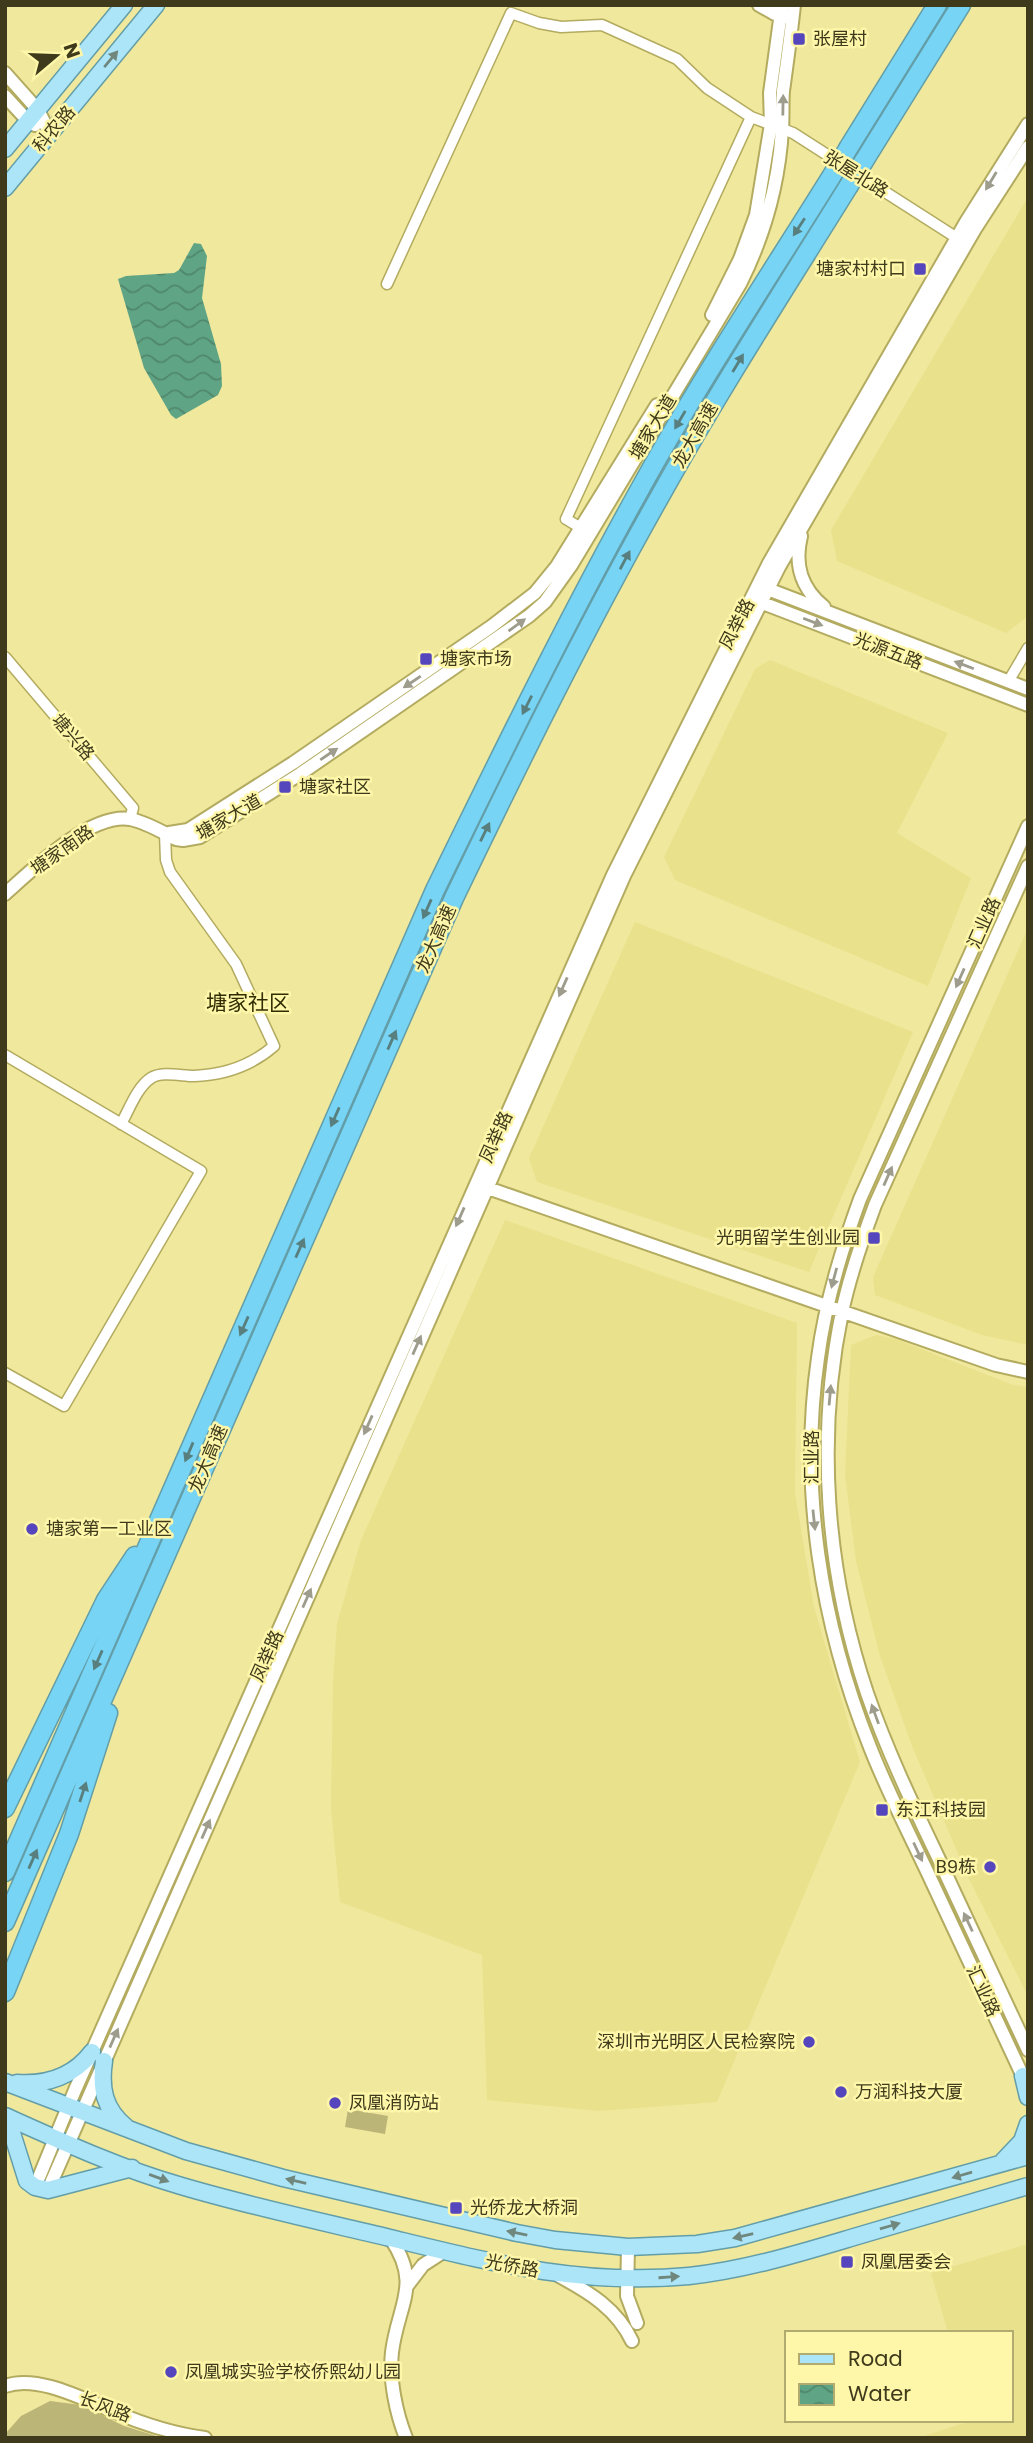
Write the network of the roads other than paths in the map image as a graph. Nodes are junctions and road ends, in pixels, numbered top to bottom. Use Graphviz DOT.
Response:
graph roads {
  1 [pos="124,5"];
  2 [pos="156,5"];
  3 [pos="759,5"];
  4 [pos="937,5"];
  5 [pos="961,5"];
  6 [pos="787,11"];
  7 [pos="5,73"];
  8 [pos="5,96"];
  9 [pos="33,116"];
  10 [pos="751,117"];
  11 [pos="777,127"];
  12 [pos="50,134"];
  13 [pos="1026,134"];
  14 [pos="5,149"];
  15 [pos="5,188"];
  16 [pos="957,238"];
  17 [pos="387,284"];
  18 [pos="807,519"];
  19 [pos="581,528"];
  20 [pos="760,592"];
  21 [pos="835,615"];
  22 [pos="1028,648"];
  23 [pos="5,657"];
  24 [pos="1008,682"];
  25 [pos="1028,689"];
  26 [pos="1028,705"];
  27 [pos="130,820"];
  28 [pos="1028,826"];
  29 [pos="165,833"];
  30 [pos="1028,866"];
  31 [pos="5,894"];
  32 [pos="5,1055"];
  33 [pos="121,1124"];
  34 [pos="481,1186"];
  35 [pos="827,1306"];
  36 [pos="842,1311"];
  37 [pos="1028,1372"];
  38 [pos="5,1373"];
  39 [pos="159,1522"];
  40 [pos="157,1577"];
  41 [pos="5,1808"];
  42 [pos="5,1872"];
  43 [pos="5,1922"];
  44 [pos="5,1992"];
  45 [pos="1028,2050"];
  46 [pos="98,2057"];
  47 [pos="1025,2081"];
  48 [pos="5,2082"];
  49 [pos="1028,2097"];
  50 [pos="75,2110"];
  51 [pos="6,2117"];
  52 [pos="1028,2124"];
  53 [pos="133,2132"];
  54 [pos="62,2141"];
  55 [pos="1028,2156"];
  56 [pos="997,2165"];
  57 [pos="132,2168"];
  58 [pos="1028,2186"];
  59 [pos="41,2188"];
  60 [pos="1005,2192"];
  61 [pos="1028,2194"];
  62 [pos="391,2239"];
  63 [pos="628,2247"];
  64 [pos="443,2252"];
  65 [pos="555,2274"];
  66 [pos="627,2280"];
  67 [pos="407,2286"];
  68 [pos="637,2323"];
  69 [pos="632,2342"];
  70 [pos="5,2386"];
  71 [pos="205,2438"];
  72 [pos="406,2438"];
  1 -- 9 [label="main road, 科农路"];
  12 -- 2 [label="main road, 科农路, one-way"];
  3 -- 6 [label="street"];
  4 -- 39 [label="highway, 龙大高速, one-way, bridge"];
  40 -- 5 [label="highway, 龙大高速, one-way, bridge"];
  6 -- 11 [label="street, 塘家大道"];
  7 -- 9 [label="street"];
  8 -- 9 [label="street"];
  9 -- 12 [label="street"];
  9 -- 14 [label="main road, 科农路"];
  10 -- 11 [label="street, 张屋北路"];
  10 -- 17 [label="street, 张屋北路"];
  10 -- 19 [label="street"];
  11 -- 16 [label="street, 张屋北路"];
  11 -- 19 [label="street, 塘家大道"];
  29 -- 11 [label="street, 塘家大道, one-way"];
  12 -- 15 [label="main road, 科农路"];
  13 -- 16 [label="street, 凤举路, one-way"];
  13 -- 18 [label="street, 凤举路"];
  16 -- 20 [label="street, 凤举路"];
  18 -- 20 [label="street, 凤举路"];
  18 -- 21 [label="street"];
  19 -- 29 [label="street, 塘家大道, one-way"];
  20 -- 21 [label="street, 光源五路"];
  20 -- 26 [label="street, 光源五路, one-way"];
  20 -- 34 [label="street, 凤举路"];
  24 -- 21 [label="street, 光源五路, one-way"];
  22 -- 24 [label="street"];
  23 -- 27 [label="street, 塘兴路"];
  24 -- 25 [label="street, 光源五路"];
  27 -- 29 [label="street"];
  27 -- 31 [label="street, 塘家南路"];
  28 -- 35 [label="street, 汇业路, one-way"];
  29 -- 33 [label="street"];
  36 -- 30 [label="street, 汇业路, one-way"];
  32 -- 33 [label="street"];
  33 -- 38 [label="street"];
  34 -- 35 [label="street"];
  34 -- 46 [label="street, 凤举路"];
  35 -- 36 [label="street"];
  35 -- 47 [label="street, 汇业路, one-way"];
  36 -- 37 [label="street"];
  45 -- 36 [label="street, 汇业路, one-way"];
  39 -- 41 [label="highway"];
  39 -- 42 [label="highway, 龙大高速, one-way"];
  43 -- 40 [label="highway, 龙大高速, one-way"];
  44 -- 40 [label="highway, one-way"];
  46 -- 48 [label="main road"];
  46 -- 50 [label="street, 凤举路"];
  46 -- 53 [label="main road"];
  47 -- 49 [label="main road"];
  48 -- 50 [label="main road, 光侨路"];
  50 -- 53 [label="main road, 光侨路"];
  50 -- 54 [label="street, 凤举路"];
  51 -- 54 [label="main road, 光侨路"];
  51 -- 59 [label="main road"];
  52 -- 56 [label="main road"];
  63 -- 53 [label="main road, 光侨路, one-way"];
  54 -- 57 [label="main road, 光侨路"];
  54 -- 59 [label="street, 凤举路"];
  55 -- 56 [label="main road, 光侨路"];
  56 -- 63 [label="main road, 光侨路, one-way"];
  57 -- 59 [label="main road"];
  57 -- 62 [label="main road, 光侨路, one-way"];
  58 -- 60 [label="main road, 光侨路"];
  60 -- 61 [label="main road"];
  66 -- 60 [label="main road, 光侨路, one-way"];
  62 -- 64 [label="main road, 光侨路"];
  62 -- 67 [label="street"];
  63 -- 66 [label="street"];
  64 -- 65 [label="main road, 光侨路"];
  64 -- 67 [label="street"];
  65 -- 66 [label="main road, 光侨路"];
  65 -- 69 [label="street"];
  66 -- 68 [label="street"];
  67 -- 72 [label="street"];
  70 -- 71 [label="street, 长风路"];
}
